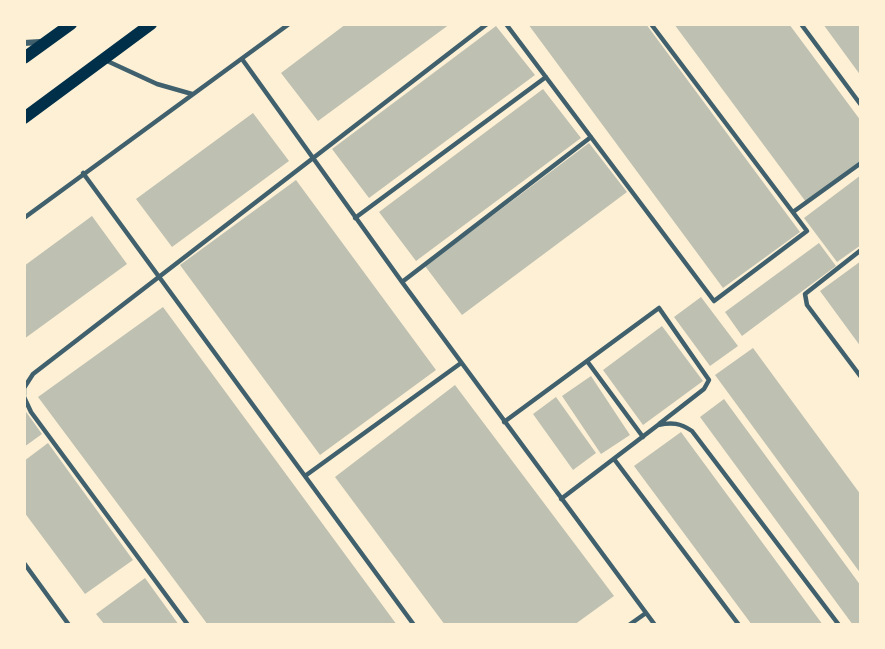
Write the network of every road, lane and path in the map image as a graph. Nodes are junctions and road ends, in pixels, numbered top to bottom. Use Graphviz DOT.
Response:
graph roads {
  1 [pos="71,24"];
  2 [pos="151,24"];
  3 [pos="289,24"];
  4 [pos="487,24"];
  5 [pos="506,24"];
  6 [pos="651,24"];
  7 [pos="801,24"];
  8 [pos="47,42"];
  9 [pos="24,43"];
  10 [pos="24,58"];
  11 [pos="103,59"];
  12 [pos="242,59"];
  13 [pos="546,77"];
  14 [pos="192,94"];
  15 [pos="861,105"];
  16 [pos="24,118"];
  17 [pos="591,137"];
  18 [pos="312,158"];
  19 [pos="861,163"];
  20 [pos="83,173"];
  21 [pos="793,212"];
  22 [pos="24,218"];
  23 [pos="355,218"];
  24 [pos="861,250"];
  25 [pos="158,276"];
  26 [pos="402,282"];
  27 [pos="587,361"];
  28 [pos="461,363"];
  29 [pos="861,377"];
  30 [pos="24,396"];
  31 [pos="504,422"];
  32 [pos="658,425"];
  33 [pos="643,436"];
  34 [pos="614,459"];
  35 [pos="305,476"];
  36 [pos="561,499"];
  37 [pos="24,563"];
  38 [pos="646,613"];
  39 [pos="69,625"];
  40 [pos="188,625"];
  41 [pos="414,625"];
  42 [pos="629,625"];
  43 [pos="655,625"];
  44 [pos="739,625"];
  45 [pos="839,625"];
  1 -- 8 [label="main road"];
  2 -- 11 [label="main road"];
  3 -- 12 [label="lane"];
  4 -- 18 [label="lane"];
  5 -- 13 [label="lane"];
  6 -- 21 [label="lane"];
  7 -- 15 [label="lane"];
  8 -- 9 [label="street"];
  8 -- 10 [label="main road"];
  11 -- 14 [label="lane"];
  11 -- 16 [label="main road"];
  12 -- 14 [label="lane"];
  12 -- 18 [label="lane"];
  13 -- 17 [label="lane"];
  13 -- 23 [label="lane"];
  14 -- 20 [label="lane"];
  17 -- 21 [label="lane"];
  17 -- 26 [label="lane"];
  18 -- 23 [label="lane"];
  18 -- 25 [label="lane"];
  19 -- 21 [label="lane"];
  20 -- 22 [label="lane"];
  20 -- 25 [label="lane"];
  23 -- 26 [label="lane"];
  24 -- 29 [label="lane"];
  25 -- 30 [label="lane"];
  25 -- 35 [label="lane"];
  26 -- 28 [label="lane"];
  27 -- 31 [label="lane"];
  27 -- 32 [label="lane"];
  27 -- 33 [label="lane"];
  28 -- 31 [label="lane"];
  28 -- 35 [label="lane"];
  30 -- 40 [label="lane"];
  31 -- 36 [label="lane"];
  32 -- 33 [label="lane"];
  32 -- 45 [label="lane"];
  33 -- 34 [label="lane"];
  34 -- 36 [label="lane"];
  34 -- 44 [label="lane"];
  35 -- 41 [label="lane"];
  36 -- 38 [label="lane"];
  37 -- 39 [label="lane"];
  38 -- 42 [label="lane"];
  38 -- 43 [label="lane"];
}
